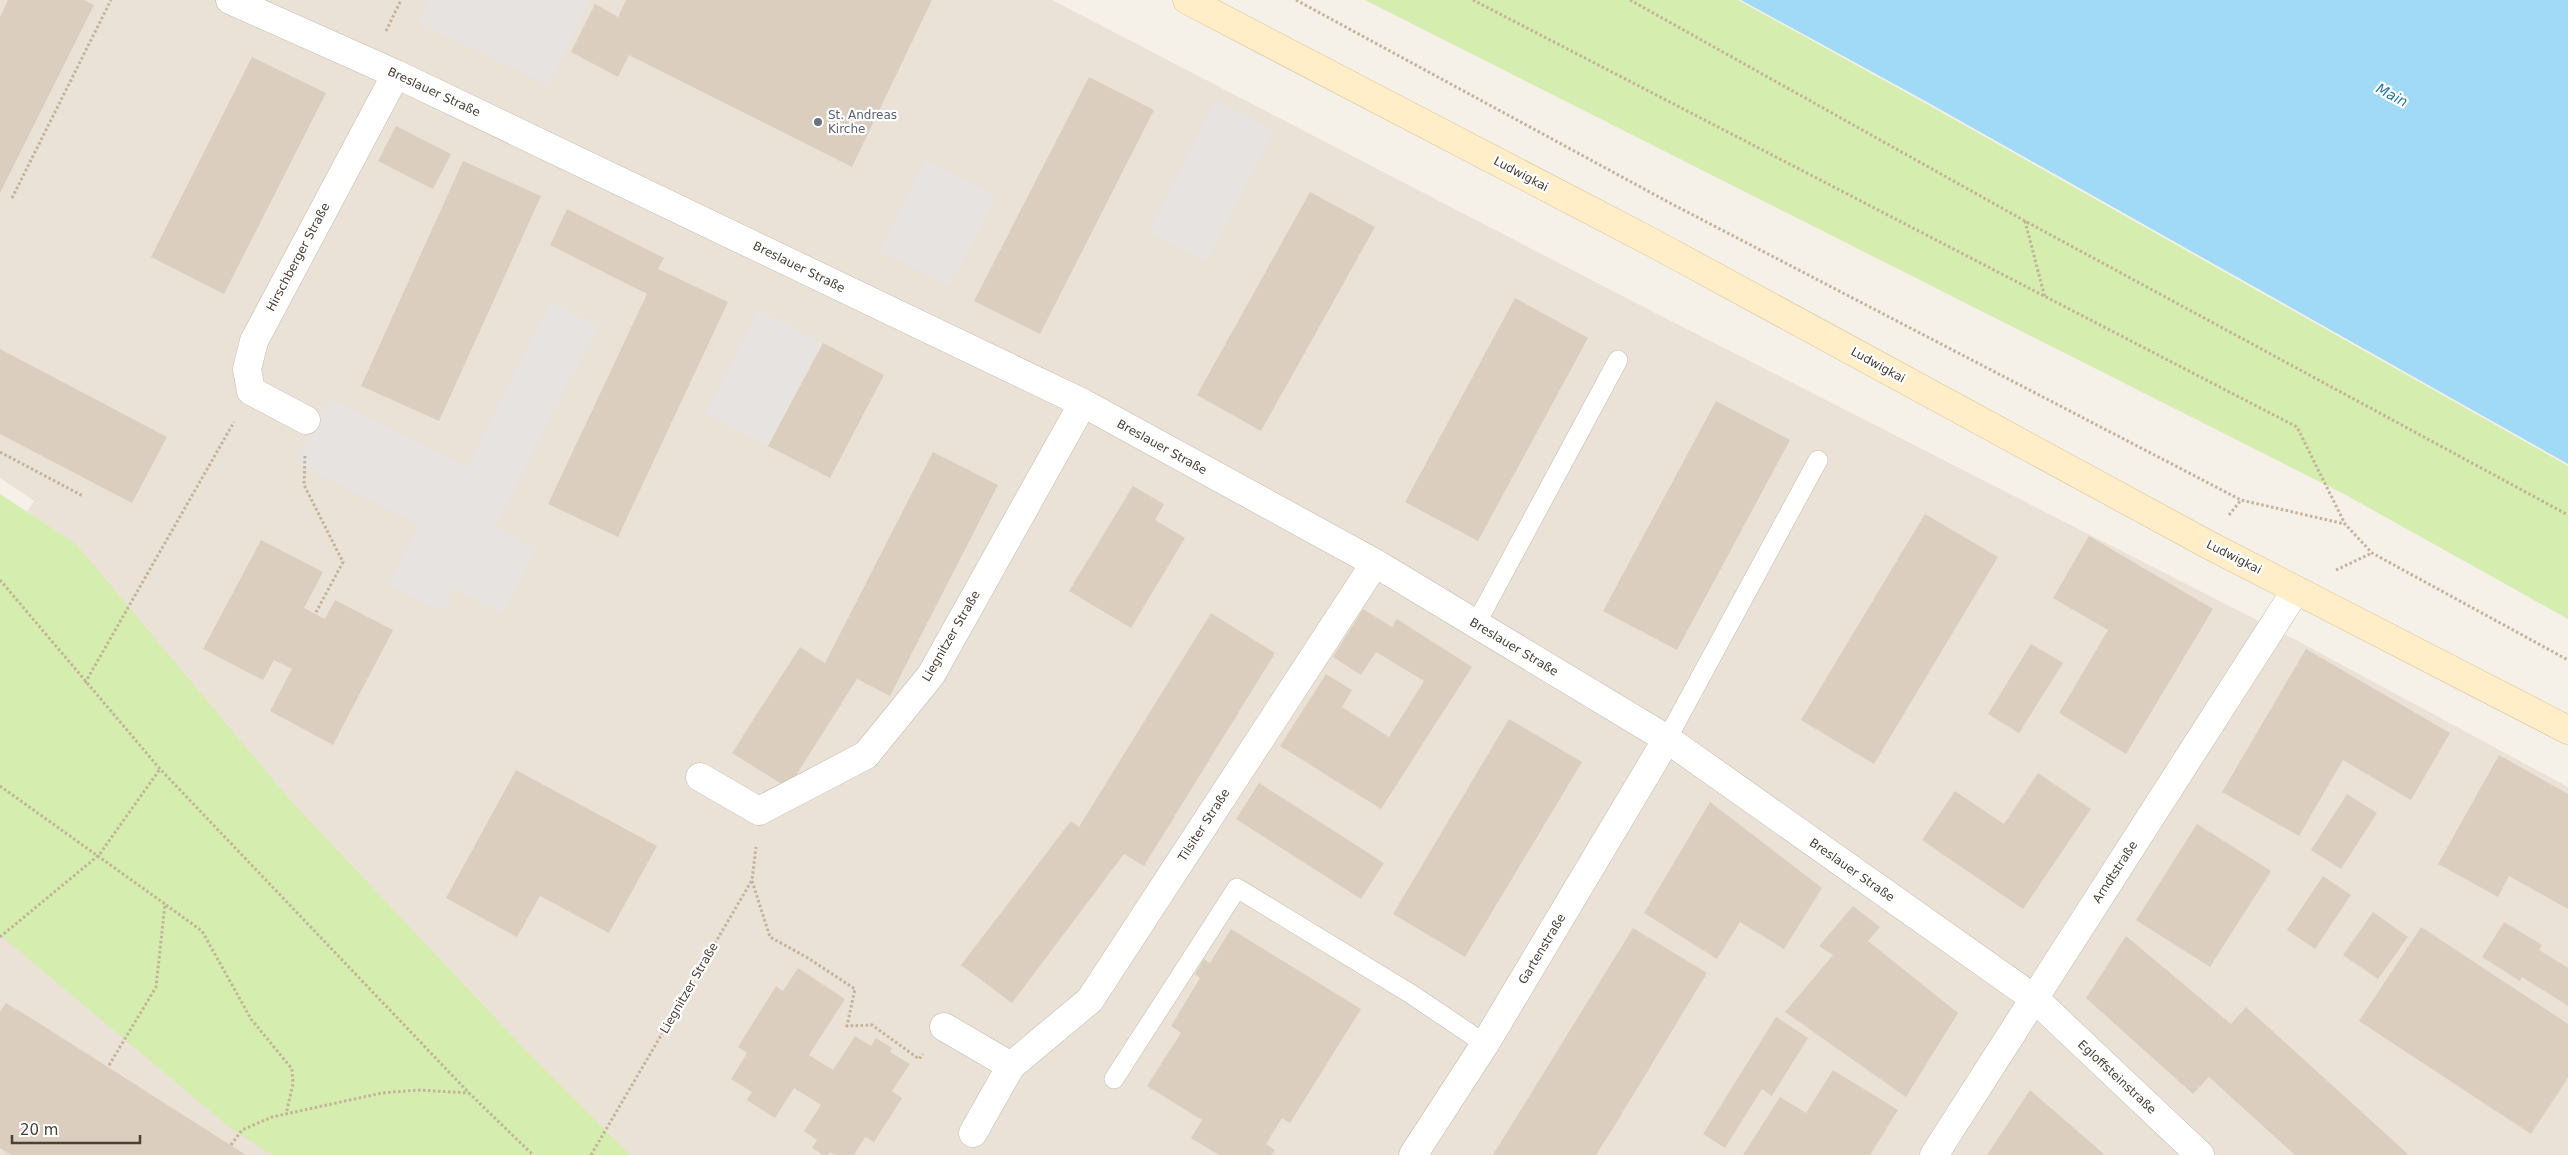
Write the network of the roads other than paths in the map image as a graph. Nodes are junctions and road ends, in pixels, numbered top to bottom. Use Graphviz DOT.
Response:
graph roads {
  1 [pos="230,0"];
  2 [pos="1187,0"];
  3 [pos="396,74"];
  4 [pos="1618,360"];
  5 [pos="1083,403"];
  6 [pos="306,420"];
  7 [pos="1818,460"];
  8 [pos="1375,563"];
  9 [pos="2296,590"];
  10 [pos="1476,624"];
  11 [pos="2568,730"];
  12 [pos="1667,740"];
  13 [pos="700,777"];
  14 [pos="2035,999"];
  15 [pos="944,1027"];
  16 [pos="1485,1044"];
  17 [pos="1011,1066"];
  18 [pos="1114,1079"];
  19 [pos="973,1133"];
  20 [pos="1412,1155"];
  21 [pos="1934,1155"];
  22 [pos="2200,1155"];
  1 -- 3 [label="street, Breslauer Straße"];
  2 -- 9 [label="main road, Ludwigkai"];
  3 -- 5 [label="street, Breslauer Straße"];
  3 -- 6 [label="street, Hirschberger Straße"];
  4 -- 10 [label="lane"];
  5 -- 8 [label="street, Breslauer Straße"];
  5 -- 13 [label="street, Liegnitzer Straße"];
  7 -- 12 [label="lane"];
  8 -- 10 [label="street, Breslauer Straße"];
  8 -- 17 [label="street, Tilsiter Straße"];
  9 -- 11 [label="main road, Ludwigkai"];
  9 -- 14 [label="street, Arndtstraße"];
  10 -- 12 [label="street, Breslauer Straße"];
  12 -- 14 [label="street, Breslauer Straße"];
  12 -- 16 [label="street, Gartenstraße"];
  14 -- 21 [label="street, Arndtstraße"];
  14 -- 22 [label="street, Egloffsteinstraße"];
  15 -- 17 [label="street"];
  16 -- 18 [label="lane"];
  16 -- 20 [label="street, Gartenstraße"];
  17 -- 19 [label="street, Tilsiter Straße"];
}
